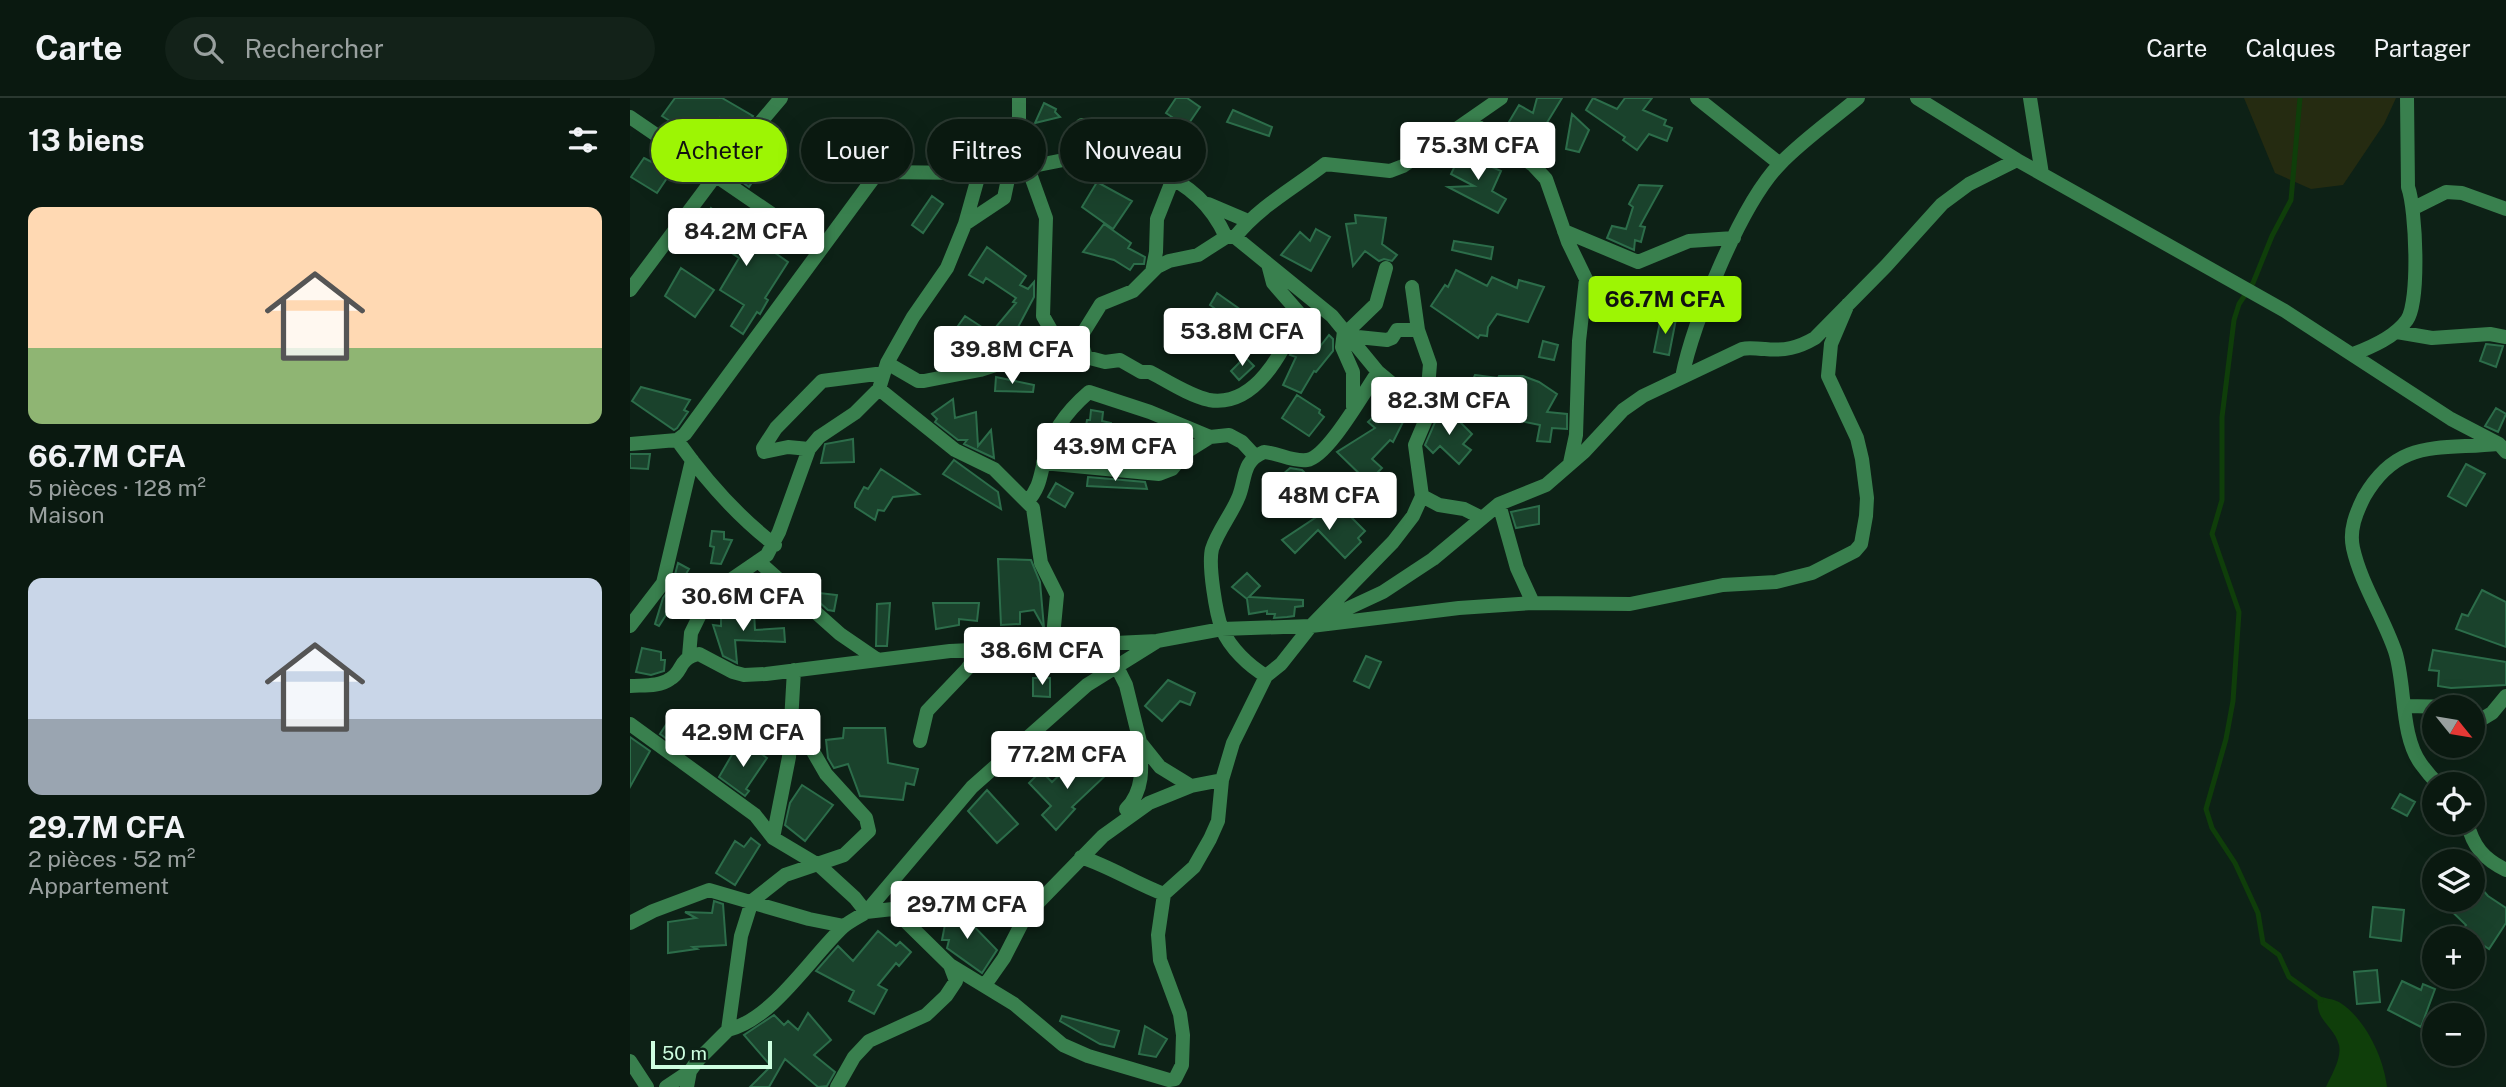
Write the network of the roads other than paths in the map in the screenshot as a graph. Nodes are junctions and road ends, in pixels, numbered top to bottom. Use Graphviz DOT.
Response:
graph roads {
  1 [pos="781,98"];
  2 [pos="1019,98"];
  3 [pos="1501,98"];
  4 [pos="1697,98"];
  5 [pos="1858,98"];
  6 [pos="1917,98"];
  7 [pos="2030,98"];
  8 [pos="2407,98"];
  9 [pos="630,117"];
  10 [pos="763,119"];
  11 [pos="1018,119"];
  12 [pos="1470,121"];
  13 [pos="651,131"];
  14 [pos="2017,160"];
  15 [pos="1780,164"];
  16 [pos="927,173"];
  17 [pos="2042,174"];
  18 [pos="711,182"];
  19 [pos="726,182"];
  20 [pos="977,182"];
  21 [pos="1009,182"];
  22 [pos="1033,182"];
  23 [pos="1172,182"];
  24 [pos="1174,182"];
  25 [pos="1206,203"];
  26 [pos="2414,208"];
  27 [pos="2506,209"];
  28 [pos="1248,221"];
  29 [pos="965,224"];
  30 [pos="1564,232"];
  31 [pos="1231,237"];
  32 [pos="1734,238"];
  33 [pos="820,247"];
  34 [pos="1268,264"];
  35 [pos="1386,268"];
  36 [pos="1152,272"];
  37 [pos="1412,288"];
  38 [pos="630,290"];
  39 [pos="1848,304"];
  40 [pos="1418,330"];
  41 [pos="2397,331"];
  42 [pos="1346,333"];
  43 [pos="1079,336"];
  44 [pos="2506,337"];
  45 [pos="1060,346"];
  46 [pos="2353,354"];
  47 [pos="885,368"];
  48 [pos="1378,372"];
  49 [pos="1682,377"];
  50 [pos="880,389"];
  51 [pos="1353,408"];
  52 [pos="1426,412"];
  53 [pos="1210,437"];
  54 [pos="677,440"];
  55 [pos="630,444"];
  56 [pos="2502,448"];
  57 [pos="809,449"];
  58 [pos="1255,456"];
  59 [pos="692,460"];
  60 [pos="1043,463"];
  61 [pos="1570,463"];
  62 [pos="1422,496"];
  63 [pos="1027,502"];
  64 [pos="1499,504"];
  65 [pos="1482,518"];
  66 [pos="775,545"];
  67 [pos="758,561"];
  68 [pos="1533,603"];
  69 [pos="630,626"];
  70 [pos="1311,626"];
  71 [pos="1222,629"];
  72 [pos="1157,641"];
  73 [pos="1052,647"];
  74 [pos="981,650"];
  75 [pos="689,656"];
  76 [pos="878,660"];
  77 [pos="1116,667"];
  78 [pos="794,670"];
  79 [pos="1266,676"];
  80 [pos="630,686"];
  81 [pos="2506,696"];
  82 [pos="2405,706"];
  83 [pos="2422,706"];
  84 [pos="792,715"];
  85 [pos="2485,717"];
  86 [pos="630,724"];
  87 [pos="920,741"];
  88 [pos="1140,742"];
  89 [pos="2428,772"];
  90 [pos="1222,780"];
  91 [pos="1191,786"];
  92 [pos="1126,809"];
  93 [pos="2470,835"];
  94 [pos="773,838"];
  95 [pos="1082,857"];
  96 [pos="820,866"];
  97 [pos="2506,870"];
  98 [pos="1164,894"];
  99 [pos="752,901"];
  100 [pos="866,912"];
  101 [pos="630,923"];
  102 [pos="844,926"];
  103 [pos="950,965"];
  104 [pos="985,985"];
  105 [pos="728,1030"];
  106 [pos="632,1064"];
  107 [pos="690,1071"];
  108 [pos="631,1087"];
  109 [pos="647,1087"];
  110 [pos="666,1087"];
  111 [pos="687,1087"];
  112 [pos="837,1087"];
  1 -- 10 [label="street"];
  2 -- 11 [label="street"];
  3 -- 12 [label="street"];
  4 -- 15 [label="street"];
  5 -- 15 [label="street"];
  6 -- 14 [label="street"];
  7 -- 17 [label="street"];
  8 -- 26 [label="street"];
  9 -- 13 [label="street"];
  12 -- 28 [label="street"];
  12 -- 30 [label="street"];
  14 -- 17 [label="street"];
  14 -- 39 [label="street"];
  15 -- 32 [label="street"];
  16 -- 33 [label="street"];
  17 -- 46 [label="street"];
  18 -- 38 [label="street"];
  19 -- 33 [label="street"];
  20 -- 29 [label="street"];
  21 -- 29 [label="street"];
  22 -- 45 [label="street"];
  23 -- 36 [label="street"];
  24 -- 25 [label="street"];
  25 -- 28 [label="street"];
  25 -- 31 [label="street"];
  26 -- 27 [label="street"];
  26 -- 41 [label="street"];
  28 -- 31 [label="street"];
  29 -- 47 [label="street"];
  30 -- 32 [label="street"];
  30 -- 61 [label="street"];
  31 -- 34 [label="street"];
  31 -- 36 [label="street"];
  32 -- 49 [label="street"];
  33 -- 54 [label="street"];
  34 -- 42 [label="street"];
  34 -- 43 [label="street"];
  35 -- 42 [label="street"];
  36 -- 43 [label="street"];
  37 -- 40 [label="street"];
  39 -- 49 [label="street"];
  39 -- 68 [label="street"];
  40 -- 42 [label="street"];
  40 -- 52 [label="street"];
  41 -- 44 [label="street"];
  41 -- 46 [label="street"];
  42 -- 48 [label="street"];
  42 -- 51 [label="street"];
  43 -- 45 [label="street"];
  45 -- 47 [label="street"];
  46 -- 56 [label="street"];
  47 -- 50 [label="street"];
  47 -- 57 [label="street"];
  48 -- 51 [label="street"];
  48 -- 52 [label="street"];
  49 -- 61 [label="street"];
  50 -- 57 [label="street"];
  50 -- 63 [label="street"];
  51 -- 58 [label="street"];
  52 -- 62 [label="street"];
  53 -- 58 [label="street"];
  53 -- 60 [label="street"];
  53 -- 60 [label="street"];
  54 -- 55 [label="street"];
  54 -- 59 [label="street"];
  56 -- 82 [label="street"];
  57 -- 66 [label="street"];
  58 -- 71 [label="street"];
  59 -- 66 [label="street"];
  59 -- 69 [label="street"];
  60 -- 63 [label="street"];
  61 -- 64 [label="street"];
  62 -- 65 [label="street"];
  62 -- 70 [label="street"];
  63 -- 73 [label="street"];
  64 -- 65 [label="street"];
  64 -- 68 [label="street"];
  65 -- 70 [label="street"];
  66 -- 67 [label="street"];
  67 -- 75 [label="street"];
  67 -- 76 [label="street"];
  68 -- 70 [label="street"];
  70 -- 71 [label="street"];
  70 -- 79 [label="street"];
  71 -- 72 [label="street"];
  71 -- 79 [label="street"];
  72 -- 73 [label="street"];
  72 -- 77 [label="street"];
  73 -- 74 [label="street"];
  74 -- 76 [label="street"];
  74 -- 87 [label="street"];
  75 -- 78 [label="street"];
  75 -- 80 [label="street"];
  76 -- 78 [label="street"];
  77 -- 88 [label="street"];
  77 -- 100 [label="street"];
  78 -- 84 [label="street"];
  79 -- 90 [label="street"];
  81 -- 85 [label="street"];
  82 -- 83 [label="street"];
  82 -- 89 [label="street"];
  84 -- 94 [label="street"];
  84 -- 96 [label="street"];
  86 -- 94 [label="street"];
  88 -- 91 [label="street"];
  88 -- 92 [label="street"];
  90 -- 91 [label="street"];
  90 -- 98 [label="street"];
  91 -- 95 [label="street"];
  93 -- 97 [label="street"];
  94 -- 96 [label="street"];
  95 -- 98 [label="street"];
  95 -- 104 [label="street"];
  96 -- 99 [label="street"];
  96 -- 100 [label="street"];
  98 -- 104 [label="street"];
  99 -- 101 [label="street"];
  99 -- 102 [label="street"];
  99 -- 105 [label="street"];
  100 -- 102 [label="street"];
  100 -- 103 [label="street"];
  102 -- 105 [label="street"];
  103 -- 104 [label="street"];
  103 -- 112 [label="street"];
  105 -- 107 [label="street"];
  106 -- 108 [label="street"];
  106 -- 109 [label="street"];
  107 -- 110 [label="street"];
  107 -- 111 [label="street"];
}
